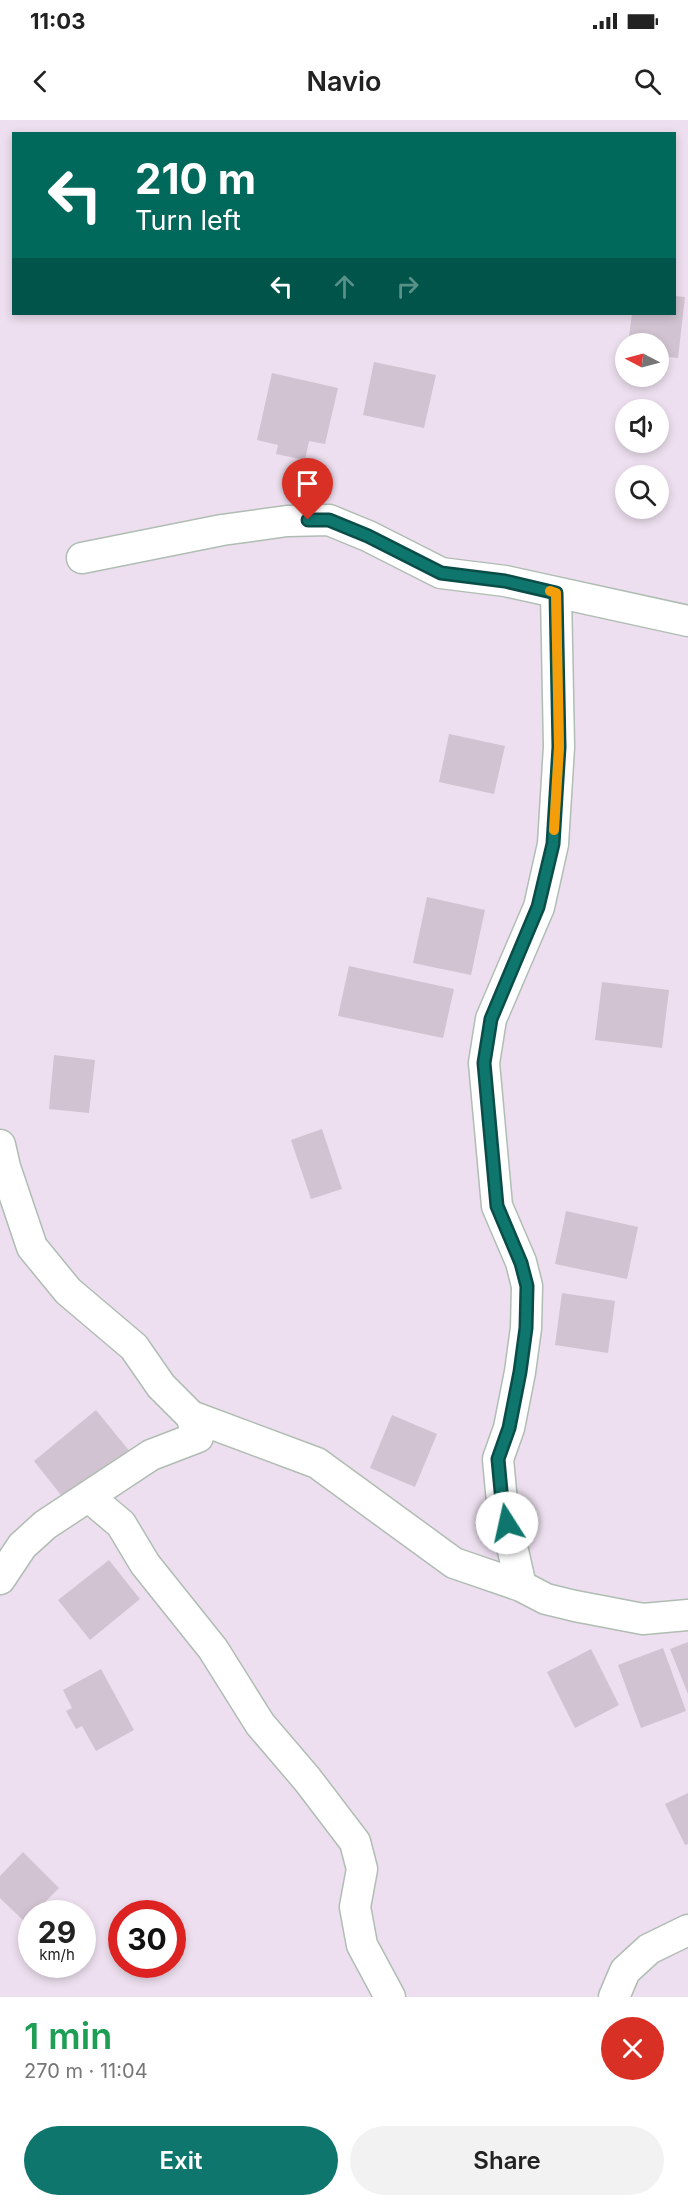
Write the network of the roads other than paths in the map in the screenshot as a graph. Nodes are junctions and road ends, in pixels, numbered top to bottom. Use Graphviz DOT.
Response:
graph roads {
  1 [pos="82,558"];
  2 [pos="556,593"];
  3 [pos="688,621"];
  4 [pos="0,1145"];
  5 [pos="191,1416"];
  6 [pos="89,1497"];
  7 [pos="0,1579"];
  8 [pos="521,1586"];
  9 [pos="688,1615"];
  10 [pos="688,1930"];
  11 [pos="390,1997"];
  12 [pos="614,1997"];
  1 -- 2 [label="street"];
  2 -- 3 [label="street"];
  2 -- 8 [label="street"];
  4 -- 5 [label="street"];
  5 -- 6 [label="street"];
  5 -- 8 [label="street"];
  6 -- 7 [label="street"];
  6 -- 11 [label="street"];
  8 -- 9 [label="street"];
  10 -- 12 [label="street"];
}
